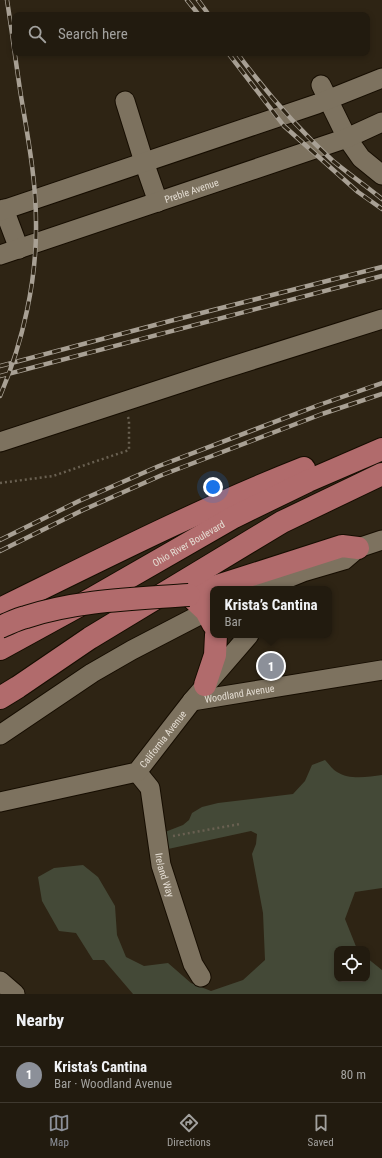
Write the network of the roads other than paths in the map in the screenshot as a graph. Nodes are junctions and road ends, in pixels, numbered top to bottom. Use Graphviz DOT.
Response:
graph roads {
  1 [pos="382,78"];
  2 [pos="324,92"];
  3 [pos="125,101"];
  4 [pos="382,122"];
  5 [pos="347,138"];
  6 [pos="144,162"];
  7 [pos="382,174"];
  8 [pos="158,202"];
  9 [pos="2,210"];
  10 [pos="18,249"];
  11 [pos="0,256"];
  12 [pos="382,319"];
  13 [pos="0,442"];
  14 [pos="382,445"];
  15 [pos="382,449"];
  16 [pos="382,474"];
  17 [pos="382,540"];
  18 [pos="358,548"];
  19 [pos="303,572"];
  20 [pos="248,586"];
  21 [pos="268,586"];
  22 [pos="291,586"];
  23 [pos="203,605"];
  24 [pos="0,609"];
  25 [pos="0,627"];
  26 [pos="90,638"];
  27 [pos="216,638"];
  28 [pos="246,638"];
  29 [pos="0,649"];
  30 [pos="382,670"];
  31 [pos="0,688"];
  32 [pos="198,693"];
  33 [pos="0,698"];
  34 [pos="0,735"];
  35 [pos="137,772"];
  36 [pos="0,802"];
  37 [pos="201,977"];
  38 [pos="0,981"];
  39 [pos="15,994"];
  1 -- 2 [label="street"];
  2 -- 5 [label="street"];
  2 -- 6 [label="street"];
  3 -- 6 [label="street"];
  4 -- 5 [label="street, Preble Avenue"];
  5 -- 7 [label="street"];
  5 -- 8 [label="street, Preble Avenue"];
  6 -- 8 [label="street"];
  6 -- 9 [label="street"];
  8 -- 10 [label="street, Preble Avenue"];
  9 -- 10 [label="street"];
  10 -- 11 [label="street, Preble Avenue"];
  12 -- 13 [label="street"];
  14 -- 24 [label="highway"];
  15 -- 29 [label="highway, Ohio River Boulevard"];
  16 -- 26 [label="highway"];
  17 -- 18 [label="street"];
  18 -- 19 [label="street"];
  18 -- 20 [label="highway"];
  19 -- 21 [label="street"];
  19 -- 22 [label="street"];
  23 -- 25 [label="highway, bridge"];
  23 -- 34 [label="street"];
  26 -- 31 [label="highway"];
  26 -- 33 [label="highway"];
  27 -- 32 [label="highway"];
  28 -- 32 [label="street, California Avenue"];
  30 -- 32 [label="street, Woodland Avenue"];
  32 -- 35 [label="street, California Avenue"];
  35 -- 36 [label="street, California Avenue"];
  35 -- 37 [label="street, Ireland Way"];
  38 -- 39 [label="street"];
}
